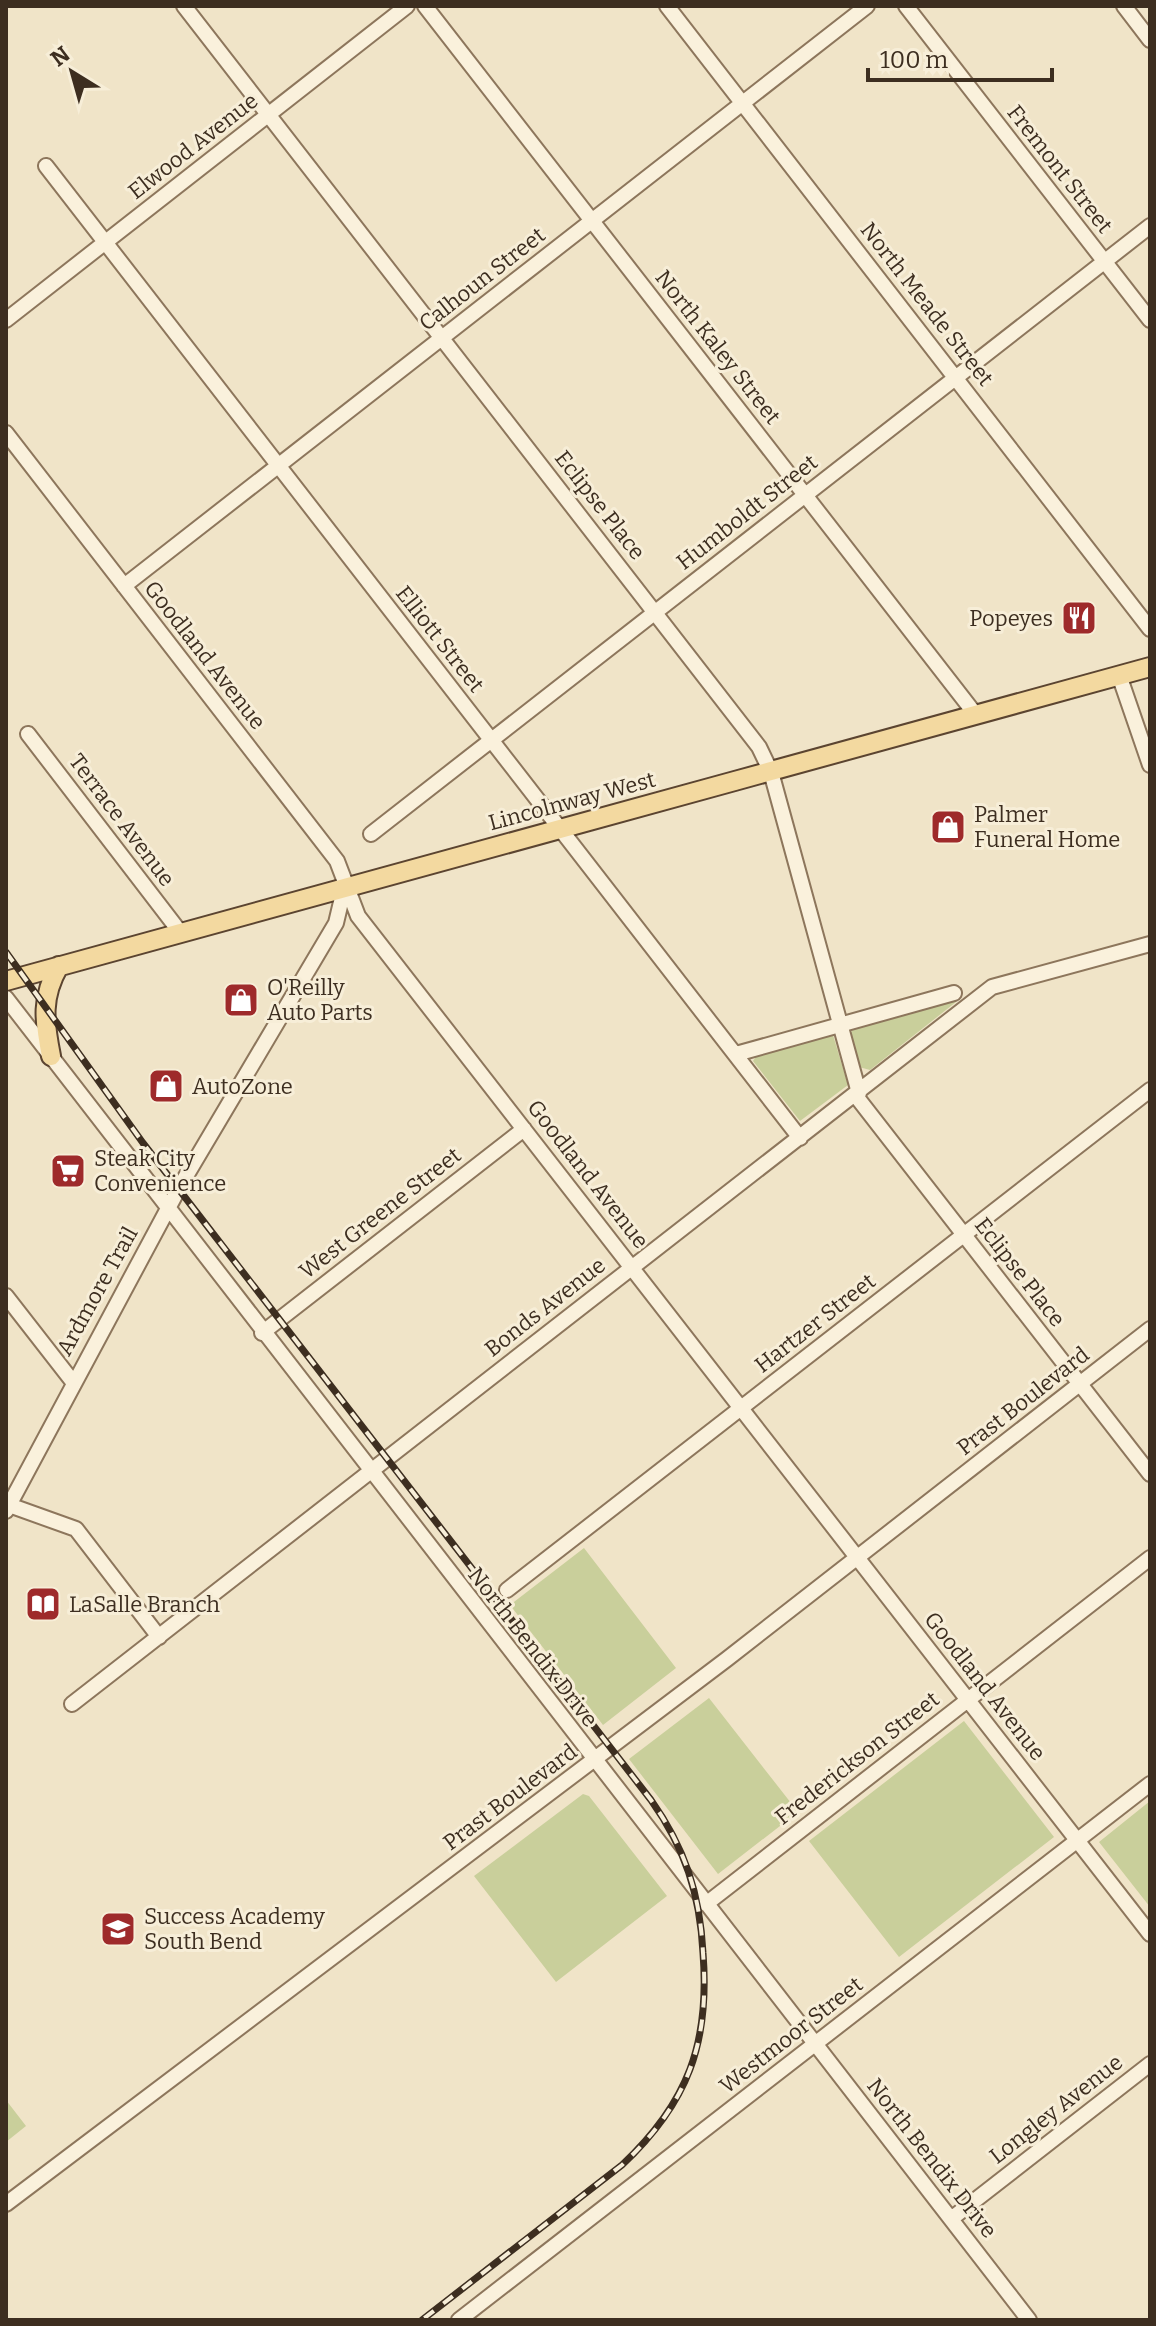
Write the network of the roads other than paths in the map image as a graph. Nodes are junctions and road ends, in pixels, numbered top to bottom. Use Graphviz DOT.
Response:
graph roads {
  1 [pos="184,6"];
  2 [pos="407,6"];
  3 [pos="425,6"];
  4 [pos="667,6"];
  5 [pos="867,6"];
  6 [pos="906,6"];
  7 [pos="1124,6"];
  8 [pos="1150,40"];
  9 [pos="743,103"];
  10 [pos="268,115"];
  11 [pos="46,166"];
  12 [pos="593,221"];
  13 [pos="1150,226"];
  14 [pos="105,243"];
  15 [pos="1104,262"];
  16 [pos="6,320"];
  17 [pos="1150,320"];
  18 [pos="442,338"];
  19 [pos="956,377"];
  20 [pos="6,433"];
  21 [pos="278,466"];
  22 [pos="805,494"];
  23 [pos="124,586"];
  24 [pos="654,612"];
  25 [pos="1150,629"];
  26 [pos="1150,667"];
  27 [pos="1119,675"];
  28 [pos="976,715"];
  29 [pos="28,734"];
  30 [pos="490,740"];
  31 [pos="1150,765"];
  32 [pos="771,772"];
  33 [pos="561,830"];
  34 [pos="371,834"];
  35 [pos="345,884"];
  36 [pos="180,932"];
  37 [pos="1150,944"];
  38 [pos="59,966"];
  39 [pos="6,981"];
  40 [pos="954,993"];
  41 [pos="6,998"];
  42 [pos="841,1025"];
  43 [pos="736,1054"];
  44 [pos="51,1056"];
  45 [pos="1150,1090"];
  46 [pos="858,1094"];
  47 [pos="524,1129"];
  48 [pos="800,1138"];
  49 [pos="167,1208"];
  50 [pos="963,1235"];
  51 [pos="632,1267"];
  52 [pos="6,1296"];
  53 [pos="1150,1329"];
  54 [pos="262,1333"];
  55 [pos="73,1382"];
  56 [pos="1080,1384"];
  57 [pos="741,1408"];
  58 [pos="370,1471"];
  59 [pos="1150,1474"];
  60 [pos="7,1508"];
  61 [pos="858,1557"];
  62 [pos="1150,1558"];
  63 [pos="507,1590"];
  64 [pos="159,1637"];
  65 [pos="968,1700"];
  66 [pos="72,1704"];
  67 [pos="593,1761"];
  68 [pos="1150,1784"];
  69 [pos="1078,1840"];
  70 [pos="706,1904"];
  71 [pos="1150,1934"];
  72 [pos="816,2043"];
  73 [pos="1150,2064"];
  74 [pos="6,2204"];
  75 [pos="951,2219"];
  76 [pos="459,2320"];
  77 [pos="1029,2320"];
  1 -- 10 [label="street, Eclipse Place"];
  2 -- 10 [label="street, Elwood Avenue"];
  3 -- 12 [label="street, North Kaley Street"];
  4 -- 9 [label="street, North Meade Street"];
  5 -- 9 [label="street, Calhoun Street"];
  6 -- 15 [label="street, Fremont Street"];
  7 -- 8 [label="street"];
  9 -- 12 [label="street, Calhoun Street"];
  9 -- 19 [label="street, North Meade Street"];
  10 -- 14 [label="street, Elwood Avenue"];
  10 -- 18 [label="street, Eclipse Place"];
  11 -- 14 [label="street, Elliott Street"];
  12 -- 18 [label="street, Calhoun Street"];
  12 -- 22 [label="street, North Kaley Street"];
  13 -- 15 [label="street, Humboldt Street"];
  14 -- 16 [label="street, Elwood Avenue"];
  14 -- 21 [label="street, Elliott Street"];
  15 -- 17 [label="street, Fremont Street"];
  15 -- 19 [label="street, Humboldt Street"];
  18 -- 21 [label="street, Calhoun Street"];
  18 -- 24 [label="street, Eclipse Place"];
  19 -- 22 [label="street, Humboldt Street"];
  19 -- 25 [label="street, North Meade Street"];
  20 -- 23 [label="street, Goodland Avenue"];
  21 -- 23 [label="street, Calhoun Street"];
  21 -- 30 [label="street, Elliott Street"];
  22 -- 24 [label="street, Humboldt Street"];
  22 -- 28 [label="street, North Kaley Street"];
  23 -- 35 [label="street, Goodland Avenue"];
  24 -- 30 [label="street, Humboldt Street"];
  24 -- 32 [label="street, Eclipse Place"];
  26 -- 27 [label="main road, Lincolnway West"];
  27 -- 28 [label="main road, Lincolnway West"];
  27 -- 31 [label="street"];
  28 -- 32 [label="main road, Lincolnway West"];
  29 -- 36 [label="street, Terrace Avenue"];
  30 -- 33 [label="street, Elliott Street"];
  30 -- 34 [label="street, Humboldt Street"];
  32 -- 33 [label="main road, Lincolnway West"];
  32 -- 42 [label="street, Eclipse Place"];
  33 -- 35 [label="main road, Lincolnway West"];
  33 -- 43 [label="street, Elliott Street"];
  35 -- 36 [label="main road, Lincolnway West"];
  35 -- 47 [label="street, Goodland Avenue"];
  35 -- 49 [label="street, Ardmore Trail"];
  36 -- 38 [label="main road, Lincolnway West"];
  37 -- 46 [label="street, Bonds Avenue"];
  38 -- 39 [label="main road, Lincolnway West"];
  38 -- 44 [label="main road"];
  40 -- 42 [label="street"];
  41 -- 44 [label="street, North Bendix Drive"];
  42 -- 43 [label="street"];
  42 -- 46 [label="street, Eclipse Place"];
  43 -- 48 [label="street, Elliott Street"];
  44 -- 49 [label="street, North Bendix Drive"];
  45 -- 50 [label="street, Hartzer Street"];
  46 -- 48 [label="street, Bonds Avenue"];
  46 -- 50 [label="street, Eclipse Place"];
  47 -- 51 [label="street, Goodland Avenue"];
  47 -- 54 [label="street, West Greene Street"];
  48 -- 51 [label="street, Bonds Avenue"];
  49 -- 54 [label="street, North Bendix Drive"];
  49 -- 55 [label="street, Ardmore Trail"];
  50 -- 56 [label="street, Eclipse Place"];
  50 -- 57 [label="street, Hartzer Street"];
  51 -- 57 [label="street, Goodland Avenue"];
  51 -- 58 [label="street, Bonds Avenue"];
  52 -- 55 [label="street"];
  53 -- 56 [label="street, Prast Boulevard"];
  54 -- 58 [label="street, North Bendix Drive"];
  55 -- 60 [label="street, Ardmore Trail"];
  56 -- 59 [label="street, Eclipse Place"];
  56 -- 61 [label="street, Prast Boulevard"];
  57 -- 61 [label="street, Goodland Avenue"];
  57 -- 63 [label="street, Hartzer Street"];
  58 -- 64 [label="street, Bonds Avenue"];
  58 -- 67 [label="street, North Bendix Drive"];
  60 -- 64 [label="street"];
  61 -- 65 [label="street, Goodland Avenue"];
  61 -- 67 [label="street, Prast Boulevard"];
  62 -- 65 [label="street, Frederickson Street"];
  64 -- 66 [label="street, Bonds Avenue"];
  65 -- 69 [label="street, Goodland Avenue"];
  65 -- 70 [label="street, Frederickson Street"];
  67 -- 70 [label="street, North Bendix Drive"];
  67 -- 74 [label="street, Prast Boulevard"];
  68 -- 69 [label="street, Westmoor Street"];
  69 -- 71 [label="street, Goodland Avenue"];
  69 -- 72 [label="street, Westmoor Street"];
  70 -- 72 [label="street, North Bendix Drive"];
  72 -- 75 [label="street, North Bendix Drive"];
  72 -- 76 [label="street, Westmoor Street"];
  73 -- 75 [label="street, Longley Avenue"];
  75 -- 77 [label="street, North Bendix Drive"];
}
